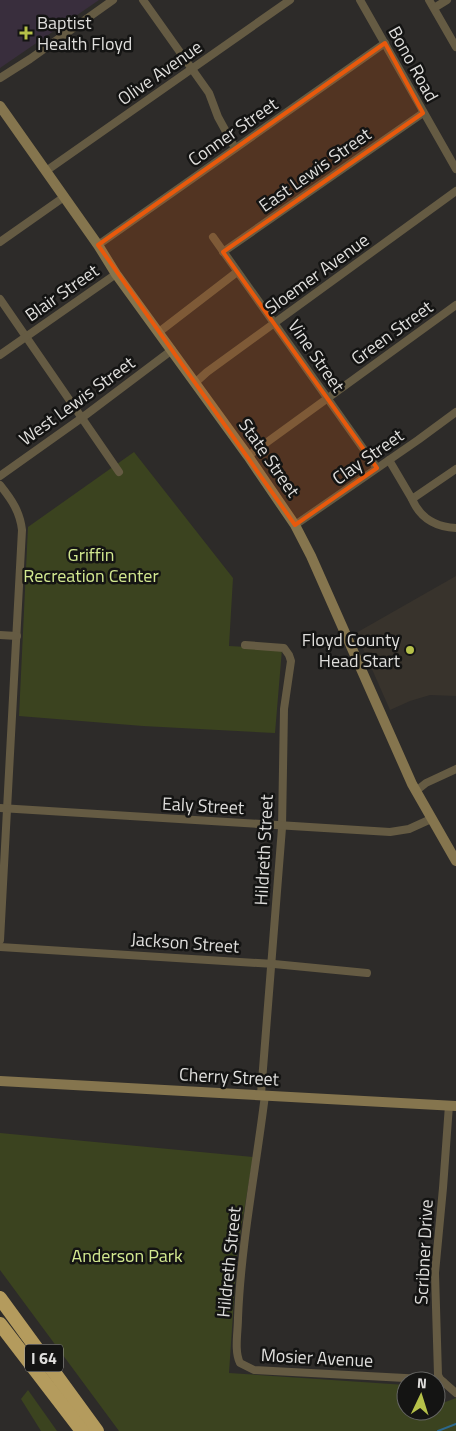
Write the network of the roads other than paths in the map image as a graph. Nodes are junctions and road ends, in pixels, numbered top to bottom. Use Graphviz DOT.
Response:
graph roads {
  1 [pos="114,0"];
  2 [pos="143,0"];
  3 [pos="290,0"];
  4 [pos="360,0"];
  5 [pos="429,0"];
  6 [pos="447,0"];
  7 [pos="434,8"];
  8 [pos="384,43"];
  9 [pos="456,47"];
  10 [pos="192,69"];
  11 [pos="0,78"];
  12 [pos="0,106"];
  13 [pos="423,113"];
  14 [pos="235,148"];
  15 [pos="456,169"];
  16 [pos="46,171"];
  17 [pos="456,191"];
  18 [pos="64,197"];
  19 [pos="213,237"];
  20 [pos="0,242"];
  21 [pos="98,245"];
  22 [pos="223,252"];
  23 [pos="237,272"];
  24 [pos="116,274"];
  25 [pos="0,299"];
  26 [pos="456,305"];
  27 [pos="275,324"];
  28 [pos="159,332"];
  29 [pos="26,337"];
  30 [pos="172,350"];
  31 [pos="0,355"];
  32 [pos="196,382"];
  33 [pos="328,398"];
  34 [pos="456,412"];
  35 [pos="83,417"];
  36 [pos="248,456"];
  37 [pos="389,460"];
  38 [pos="378,468"];
  39 [pos="456,469"];
  40 [pos="118,472"];
  41 [pos="0,476"];
  42 [pos="0,485"];
  43 [pos="412,499"];
  44 [pos="295,525"];
  45 [pos="456,528"];
  46 [pos="0,635"];
  47 [pos="17,636"];
  48 [pos="245,645"];
  49 [pos="456,769"];
  50 [pos="416,791"];
  51 [pos="3,809"];
  52 [pos="431,819"];
  53 [pos="282,825"];
  54 [pos="456,861"];
  55 [pos="0,940"];
  56 [pos="0,947"];
  57 [pos="272,964"];
  58 [pos="367,973"];
  59 [pos="0,1081"];
  60 [pos="263,1095"];
  61 [pos="452,1105"];
  62 [pos="0,1298"];
  63 [pos="0,1324"];
  64 [pos="237,1344"];
  65 [pos="30,1362"];
  66 [pos="437,1371"];
  67 [pos="396,1378"];
  68 [pos="446,1385"];
  69 [pos="456,1393"];
  70 [pos="71,1431"];
  71 [pos="82,1431"];
  72 [pos="98,1431"];
  1 -- 11 [label="street"];
  2 -- 10 [label="street"];
  3 -- 10 [label="street, Olive Avenue"];
  4 -- 8 [label="street, Bono Road"];
  5 -- 7 [label="street"];
  6 -- 7 [label="street"];
  7 -- 9 [label="street"];
  8 -- 13 [label="street, Bono Road"];
  8 -- 14 [label="street, Conner Street"];
  10 -- 14 [label="street"];
  10 -- 16 [label="street, Olive Avenue"];
  12 -- 16 [label="main road, State Street"];
  13 -- 15 [label="street, Bono Road"];
  13 -- 22 [label="street, East Lewis Street"];
  14 -- 21 [label="street, Conner Street"];
  16 -- 18 [label="main road, State Street"];
  17 -- 27 [label="street, Sloemer Avenue"];
  18 -- 20 [label="street"];
  18 -- 21 [label="main road, State Street"];
  19 -- 22 [label="street, Vine Street"];
  21 -- 24 [label="main road, State Street"];
  22 -- 23 [label="street, Vine Street"];
  23 -- 27 [label="street, Vine Street"];
  23 -- 28 [label="street"];
  24 -- 28 [label="main road, State Street"];
  24 -- 29 [label="street, Blair Street"];
  25 -- 29 [label="street"];
  26 -- 33 [label="street, Green Street"];
  27 -- 32 [label="street, Sloemer Avenue"];
  27 -- 33 [label="street, Vine Street"];
  28 -- 30 [label="main road, State Street"];
  29 -- 31 [label="street, Blair Street"];
  29 -- 35 [label="street"];
  30 -- 32 [label="main road, State Street"];
  30 -- 35 [label="street, West Lewis Street"];
  32 -- 36 [label="main road, State Street"];
  33 -- 36 [label="street, Green Street"];
  33 -- 38 [label="street, Vine Street"];
  34 -- 37 [label="street, Clay Street"];
  35 -- 40 [label="street"];
  35 -- 41 [label="street, West Lewis Street"];
  36 -- 44 [label="main road, State Street"];
  37 -- 38 [label="street, Clay Street"];
  37 -- 43 [label="street"];
  38 -- 44 [label="street, Clay Street"];
  39 -- 43 [label="street"];
  42 -- 47 [label="street"];
  43 -- 45 [label="street"];
  44 -- 50 [label="main road, State Street"];
  46 -- 47 [label="street"];
  47 -- 51 [label="street"];
  48 -- 53 [label="street, Hildreth Street"];
  49 -- 50 [label="street"];
  50 -- 52 [label="main road, State Street"];
  51 -- 53 [label="street, Ealy Street"];
  51 -- 55 [label="street"];
  52 -- 53 [label="street, Ealy Street"];
  52 -- 54 [label="main road, State Street"];
  53 -- 57 [label="street, Hildreth Street"];
  56 -- 57 [label="street, Jackson Street"];
  57 -- 58 [label="street, Jackson Street"];
  57 -- 60 [label="street, Hildreth Street"];
  59 -- 60 [label="main road, Cherry Street"];
  60 -- 61 [label="main road, Cherry Street"];
  60 -- 64 [label="street, Hildreth Street"];
  61 -- 66 [label="street, Scribner Drive"];
  62 -- 72 [label="highway, I 64"];
  63 -- 65 [label="highway, I 64"];
  64 -- 67 [label="street, Mosier Avenue"];
  65 -- 70 [label="highway"];
  65 -- 71 [label="highway, I 64"];
  68 -- 69 [label="street"];
}
